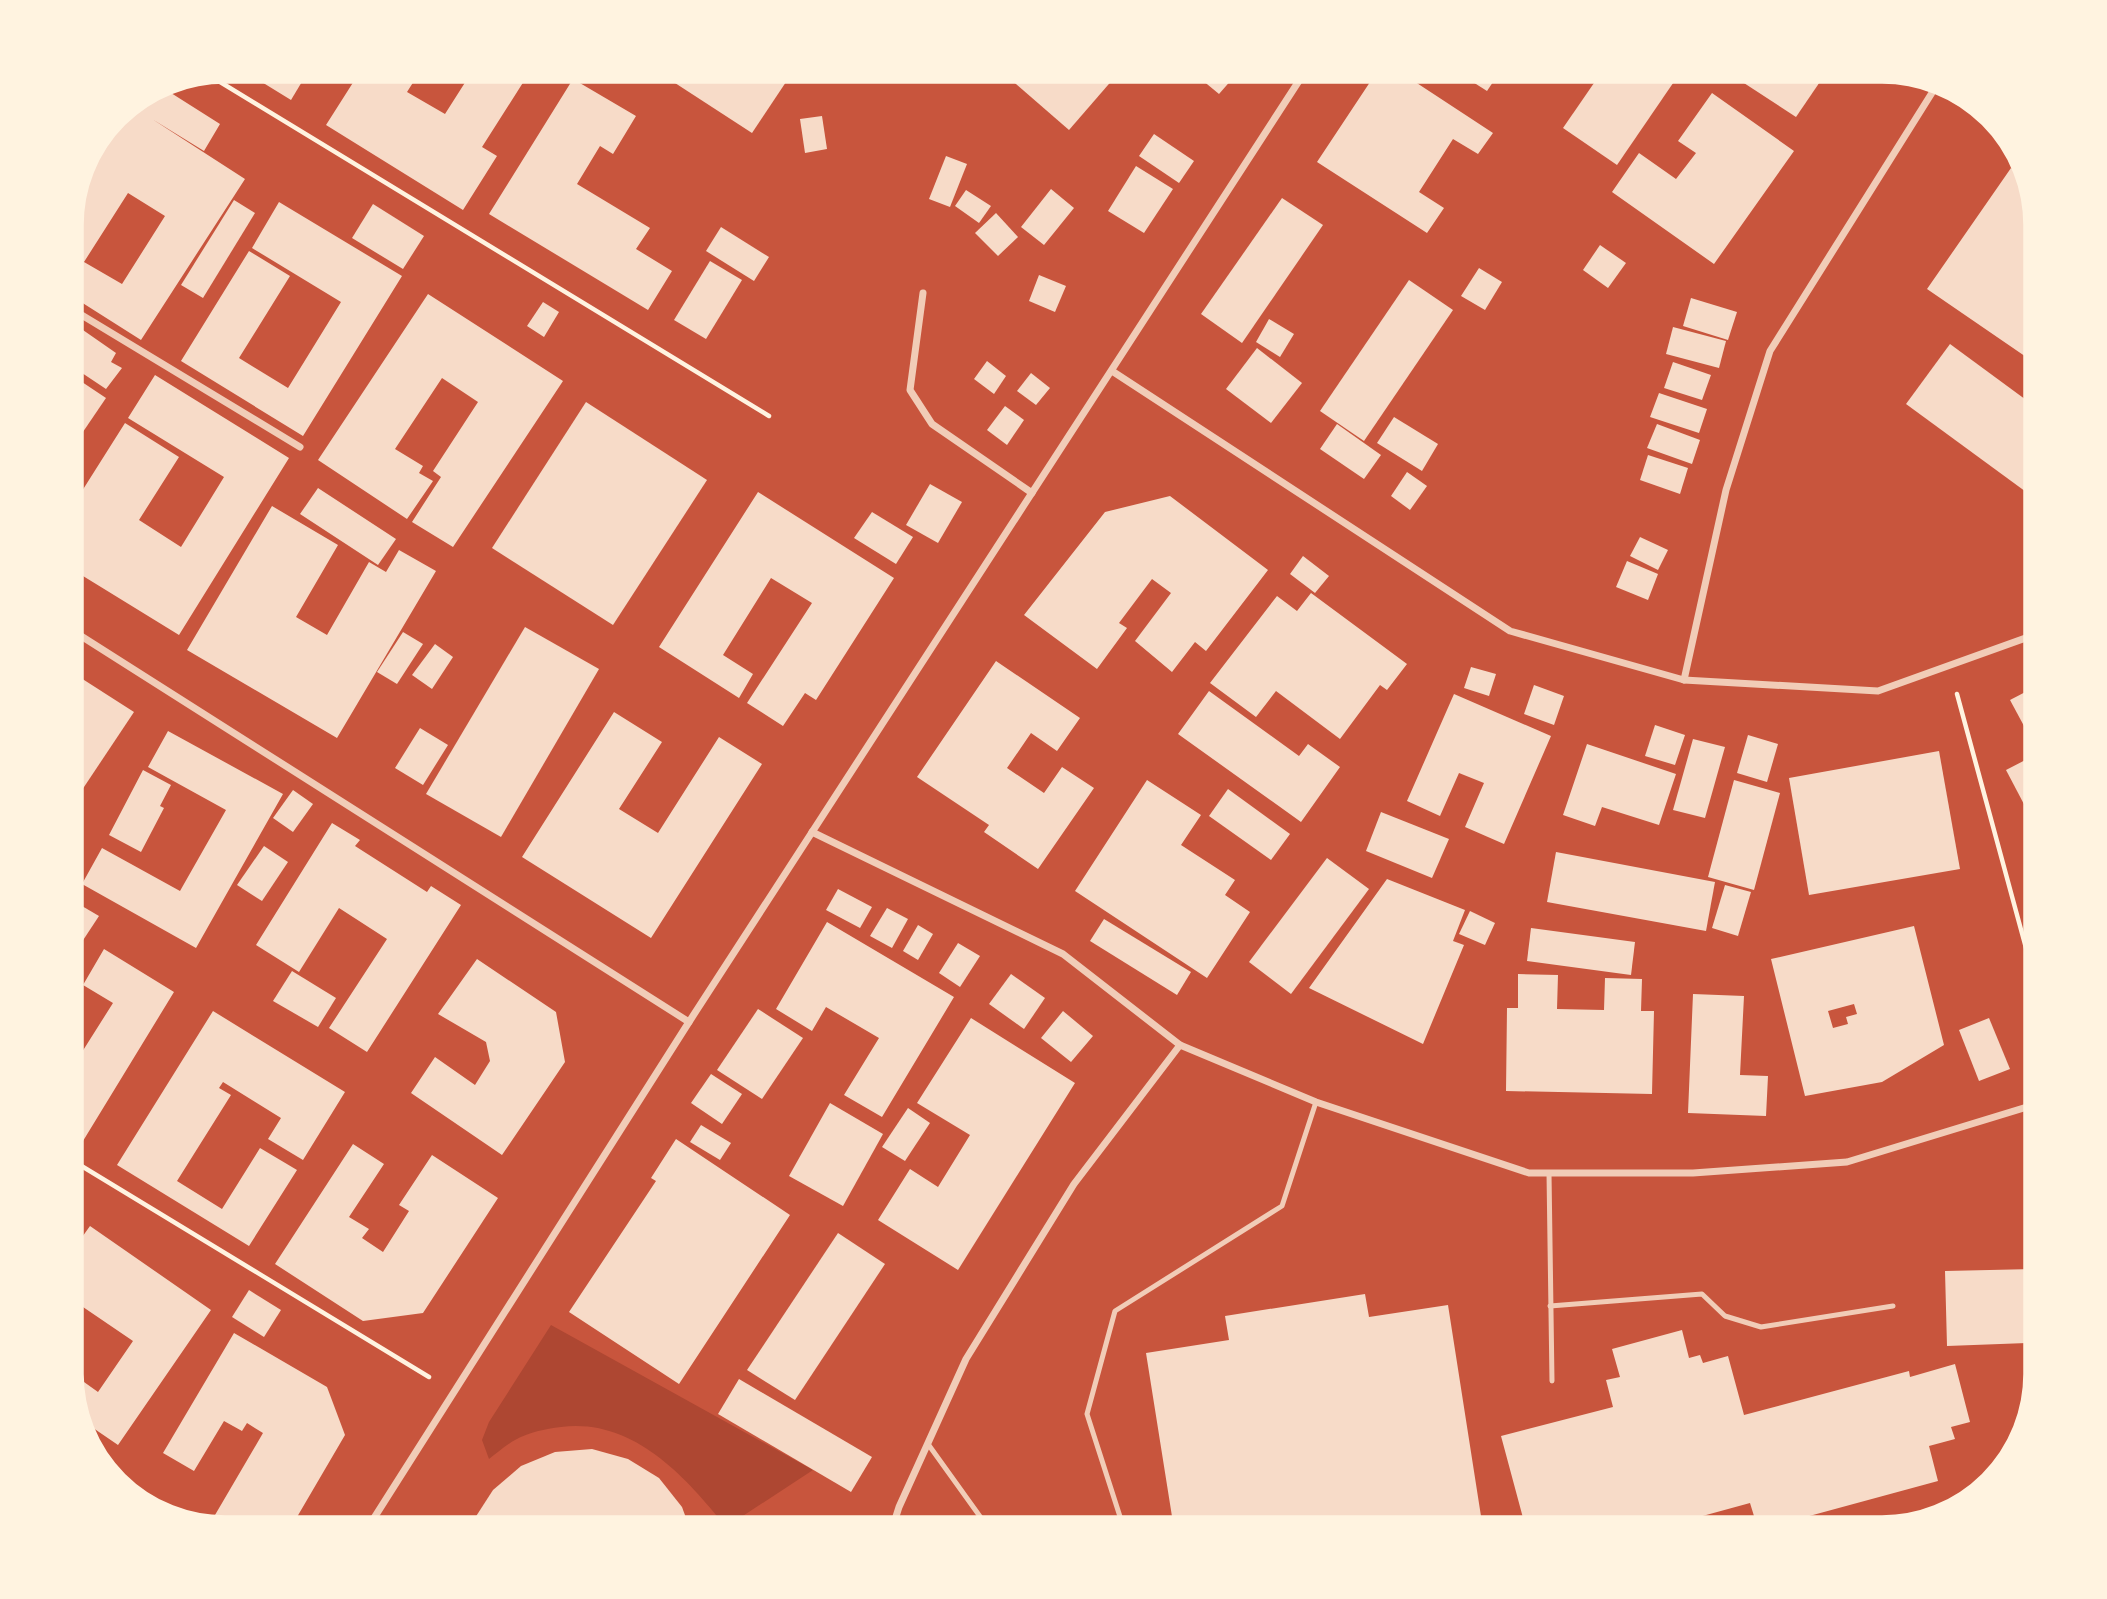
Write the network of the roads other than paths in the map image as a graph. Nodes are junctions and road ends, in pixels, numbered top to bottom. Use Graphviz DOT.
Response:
graph roads {
  1 [pos="1298,82"];
  2 [pos="1933,92"];
  3 [pos="923,293"];
  4 [pos="83,316"];
  5 [pos="1112,371"];
  6 [pos="300,447"];
  7 [pos="1032,493"];
  8 [pos="83,637"];
  9 [pos="2025,638"];
  10 [pos="1684,680"];
  11 [pos="812,832"];
  12 [pos="689,1022"];
  13 [pos="1180,1045"];
  14 [pos="1316,1102"];
  15 [pos="2025,1108"];
  16 [pos="1549,1173"];
  17 [pos="1550,1306"];
  18 [pos="1893,1306"];
  19 [pos="1552,1381"];
  20 [pos="928,1444"];
  21 [pos="375,1517"];
  22 [pos="896,1517"];
  23 [pos="980,1517"];
  24 [pos="1120,1517"];
  1 -- 5 [label="street"];
  2 -- 10 [label="street"];
  3 -- 7 [label="street"];
  4 -- 6 [label="street"];
  5 -- 7 [label="street"];
  5 -- 10 [label="street"];
  7 -- 11 [label="street"];
  8 -- 12 [label="street"];
  9 -- 10 [label="street"];
  11 -- 12 [label="street"];
  11 -- 13 [label="street"];
  12 -- 21 [label="street"];
  13 -- 14 [label="street"];
  13 -- 20 [label="street"];
  14 -- 16 [label="street"];
  14 -- 24 [label="lane"];
  15 -- 16 [label="street"];
  16 -- 17 [label="lane"];
  17 -- 18 [label="lane"];
  17 -- 19 [label="lane"];
  20 -- 22 [label="street"];
  20 -- 23 [label="lane"];
}
